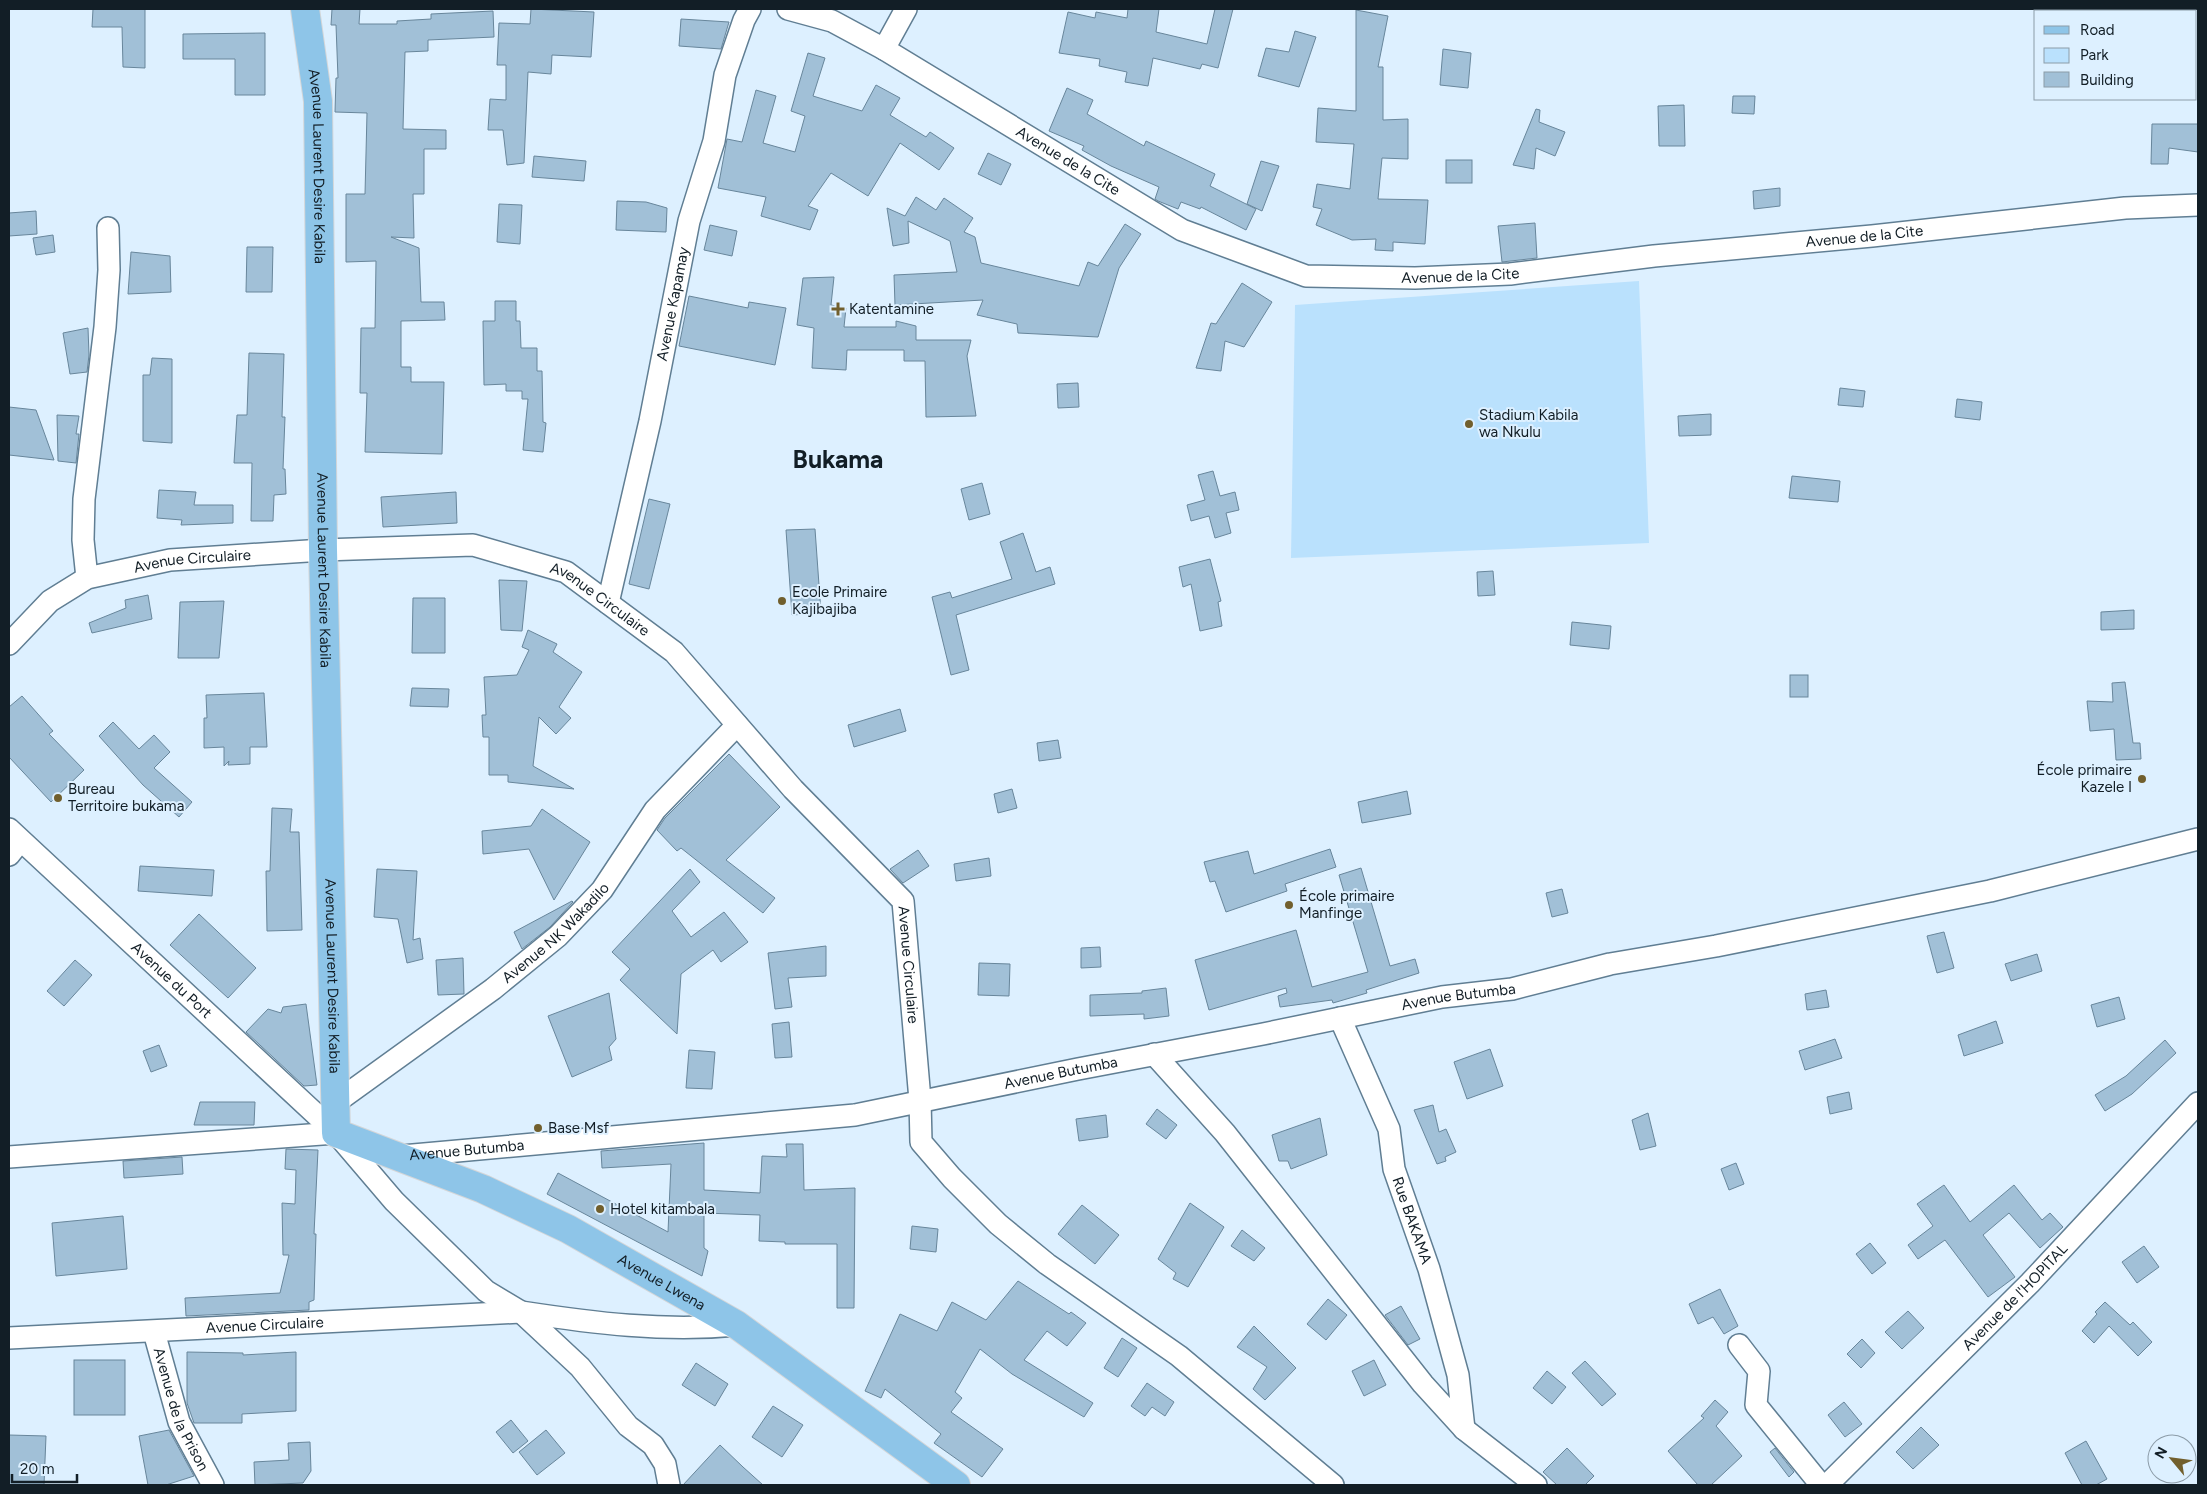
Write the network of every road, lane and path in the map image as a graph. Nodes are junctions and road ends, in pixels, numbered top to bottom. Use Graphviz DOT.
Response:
graph roads {
  1 [pos="305,9"];
  2 [pos="750,9"];
  3 [pos="788,9"];
  4 [pos="906,9"];
  5 [pos="884,49"];
  6 [pos="2198,205"];
  7 [pos="108,228"];
  8 [pos="323,550"];
  9 [pos="87,578"];
  10 [pos="608,603"];
  11 [pos="9,644"];
  12 [pos="737,725"];
  13 [pos="2198,839"];
  14 [pos="13,841"];
  15 [pos="1340,1018"];
  16 [pos="1154,1054"];
  17 [pos="920,1100"];
  18 [pos="335,1103"];
  19 [pos="2198,1103"];
  20 [pos="336,1133"];
  21 [pos="401,1156"];
  22 [pos="9,1157"];
  23 [pos="521,1312"];
  24 [pos="737,1324"];
  25 [pos="154,1332"];
  26 [pos="9,1338"];
  27 [pos="1739,1345"];
  28 [pos="1464,1429"];
  29 [pos="213,1485"];
  30 [pos="669,1485"];
  31 [pos="956,1485"];
  32 [pos="1332,1485"];
  33 [pos="1536,1485"];
  34 [pos="1821,1485"];
  35 [pos="1827,1485"];
  1 -- 8 [label="main road, Avenue Laurent Desire Kabila"];
  2 -- 10 [label="street, Avenue Kapamay"];
  3 -- 5 [label="street, Avenue de la Cite"];
  4 -- 5 [label="street"];
  5 -- 6 [label="street, Avenue de la Cite"];
  7 -- 9 [label="street"];
  8 -- 9 [label="street, Avenue Circulaire"];
  8 -- 10 [label="street, Avenue Circulaire"];
  8 -- 18 [label="main road, Avenue Laurent Desire Kabila"];
  9 -- 11 [label="street, Avenue Circulaire"];
  10 -- 12 [label="street, Avenue Circulaire"];
  12 -- 17 [label="street, Avenue Circulaire"];
  12 -- 18 [label="street, Avenue NK Wakadilo"];
  13 -- 15 [label="street, Avenue Butumba"];
  14 -- 20 [label="street, Avenue du Port"];
  15 -- 16 [label="street, Avenue Butumba"];
  15 -- 28 [label="street, Rue BAKAMA"];
  16 -- 17 [label="street, Avenue Butumba"];
  16 -- 28 [label="street"];
  17 -- 21 [label="street, Avenue Butumba"];
  17 -- 32 [label="street, Avenue Circulaire"];
  18 -- 20 [label="main road, Avenue Laurent Desire Kabila"];
  19 -- 35 [label="street, Avenue de l'HOPITAL"];
  20 -- 21 [label="main road, Avenue Lwena"];
  20 -- 22 [label="street"];
  20 -- 23 [label="street, Avenue du Port"];
  21 -- 24 [label="main road, Avenue Lwena"];
  23 -- 24 [label="street"];
  23 -- 25 [label="street, Avenue Circulaire"];
  23 -- 30 [label="street"];
  24 -- 31 [label="main road, Avenue Lwena"];
  25 -- 26 [label="street, Avenue Circulaire"];
  25 -- 29 [label="street, Avenue de la Prison"];
  27 -- 34 [label="street"];
  28 -- 33 [label="street"];
}
